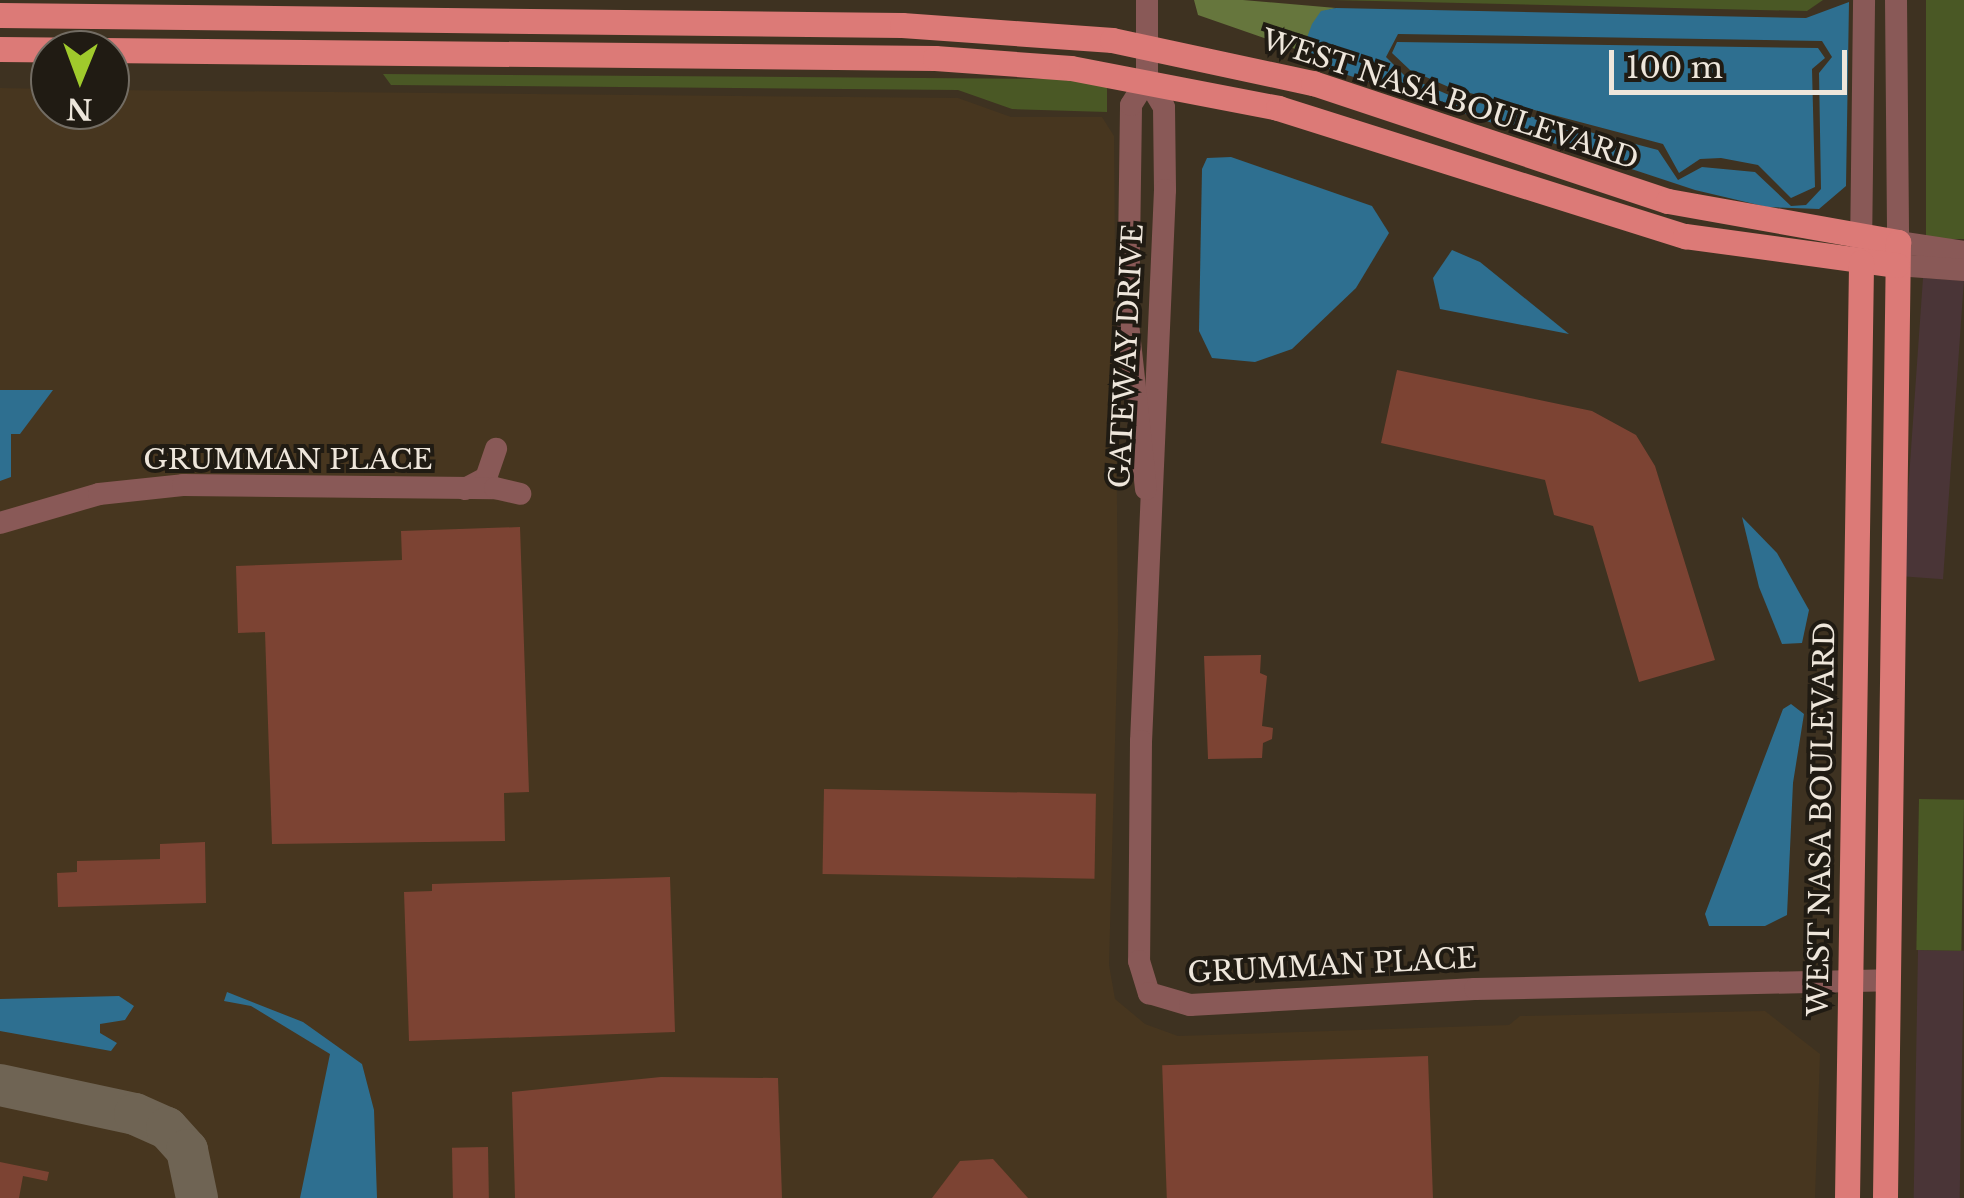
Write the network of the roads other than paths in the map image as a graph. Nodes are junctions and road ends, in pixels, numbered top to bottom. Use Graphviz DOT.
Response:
graph roads {
  1 [pos="1147,0"];
  2 [pos="1864,0"];
  3 [pos="1896,0"];
  4 [pos="0,15"];
  5 [pos="418,20"];
  6 [pos="1147,45"];
  7 [pos="0,49"];
  8 [pos="418,52"];
  9 [pos="1148,79"];
  10 [pos="1862,235"];
  11 [pos="1964,252"];
  12 [pos="1898,253"];
  13 [pos="1862,262"];
  14 [pos="1964,270"];
  15 [pos="496,449"];
  16 [pos="461,490"];
  17 [pos="520,494"];
  18 [pos="1149,507"];
  19 [pos="0,523"];
  20 [pos="1888,980"];
  21 [pos="1850,982"];
  22 [pos="1885,1188"];
  23 [pos="1847,1198"];
  1 -- 6 [label="street, GATEWAY DRIVE"];
  2 -- 10 [label="street"];
  3 -- 12 [label="street"];
  4 -- 5 [label="main road, WEST NASA BOULEVARD"];
  5 -- 6 [label="main road, WEST NASA BOULEVARD"];
  5 -- 8 [label="main road"];
  6 -- 9 [label="street, GATEWAY DRIVE"];
  6 -- 10 [label="main road, WEST NASA BOULEVARD"];
  7 -- 8 [label="main road"];
  8 -- 9 [label="main road"];
  9 -- 13 [label="main road"];
  9 -- 18 [label="street, GATEWAY DRIVE"];
  9 -- 18 [label="street, GATEWAY DRIVE"];
  10 -- 12 [label="main road, WEST NASA BOULEVARD"];
  10 -- 13 [label="street"];
  11 -- 12 [label="street"];
  12 -- 13 [label="main road"];
  12 -- 14 [label="street"];
  12 -- 20 [label="main road"];
  13 -- 21 [label="main road, WEST NASA BOULEVARD"];
  15 -- 16 [label="street, GRUMMAN PLACE"];
  16 -- 17 [label="street, GRUMMAN PLACE"];
  16 -- 19 [label="street, GRUMMAN PLACE"];
  18 -- 21 [label="street, GRUMMAN PLACE"];
  20 -- 21 [label="street, GRUMMAN PLACE"];
  20 -- 22 [label="main road"];
  21 -- 23 [label="main road, WEST NASA BOULEVARD"];
}
